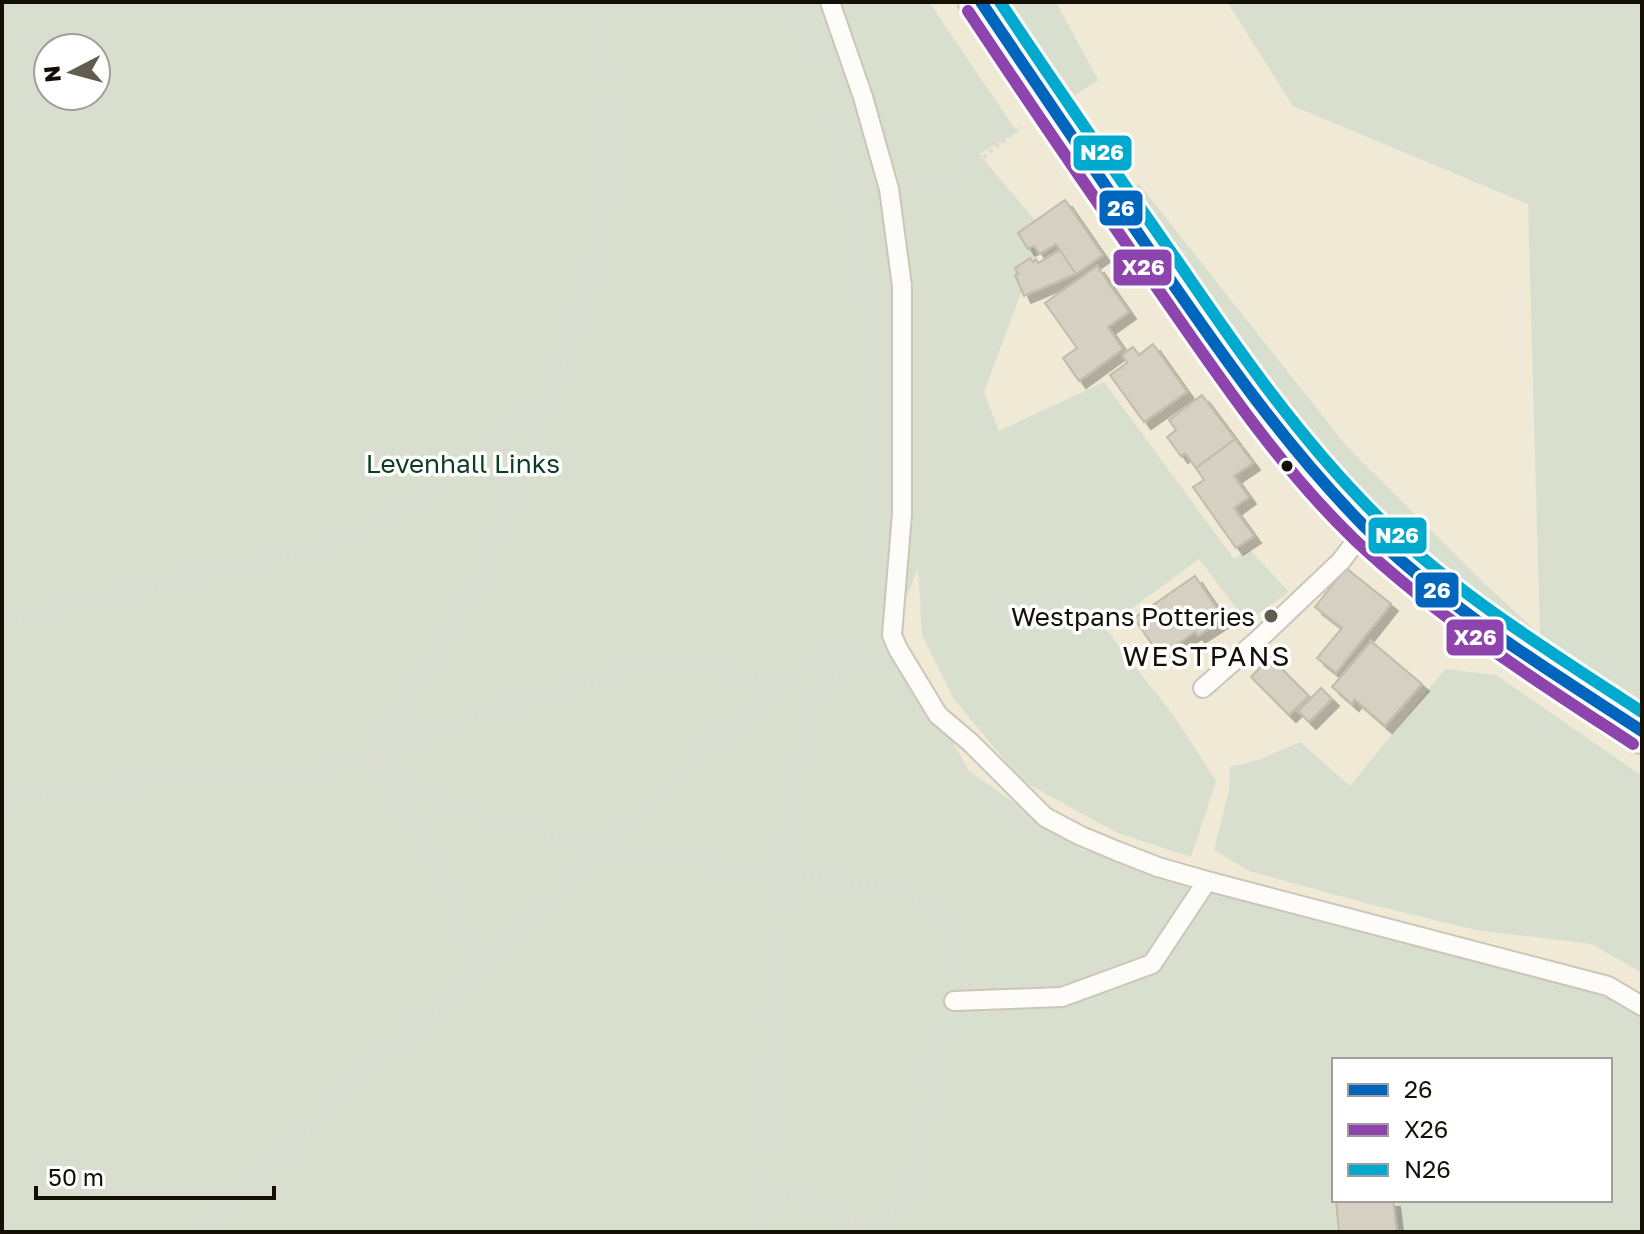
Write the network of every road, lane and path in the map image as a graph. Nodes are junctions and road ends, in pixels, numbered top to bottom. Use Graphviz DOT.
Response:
graph roads {
  1 [pos="594,2"];
  2 [pos="794,2"];
  3 [pos="830,2"];
  4 [pos="981,2"];
  5 [pos="825,69"];
  6 [pos="1048,103"];
  7 [pos="840,111"];
  8 [pos="889,189"];
  9 [pos="550,400"];
  10 [pos="1366,528"];
  11 [pos="871,561"];
  12 [pos="2,623"];
  13 [pos="895,642"];
  14 [pos="783,687"];
  15 [pos="1203,688"];
  16 [pos="1642,731"];
  17 [pos="373,756"];
  18 [pos="2,801"];
  19 [pos="605,849"];
  20 [pos="786,872"];
  21 [pos="1207,881"];
  22 [pos="482,966"];
  23 [pos="954,1001"];
  24 [pos="1642,1006"];
  25 [pos="767,1188"];
  26 [pos="202,1232"];
  27 [pos="763,1232"];
  1 -- 9 [label="path"];
  2 -- 5 [label="path"];
  3 -- 8 [label="lane"];
  4 -- 6 [label="main road"];
  6 -- 8 [label="path"];
  6 -- 10 [label="main road"];
  7 -- 11 [label="path"];
  8 -- 13 [label="lane"];
  9 -- 12 [label="path"];
  9 -- 17 [label="path"];
  10 -- 15 [label="lane"];
  10 -- 16 [label="main road"];
  13 -- 14 [label="path"];
  13 -- 20 [label="path"];
  13 -- 21 [label="lane"];
  14 -- 17 [label="path"];
  14 -- 19 [label="path"];
  17 -- 18 [label="path"];
  17 -- 19 [label="path"];
  17 -- 22 [label="path"];
  19 -- 20 [label="path"];
  19 -- 22 [label="path"];
  20 -- 23 [label="path"];
  20 -- 25 [label="path"];
  21 -- 23 [label="lane"];
  21 -- 24 [label="lane"];
  22 -- 26 [label="path"];
  23 -- 25 [label="path"];
  25 -- 27 [label="path"];
}
